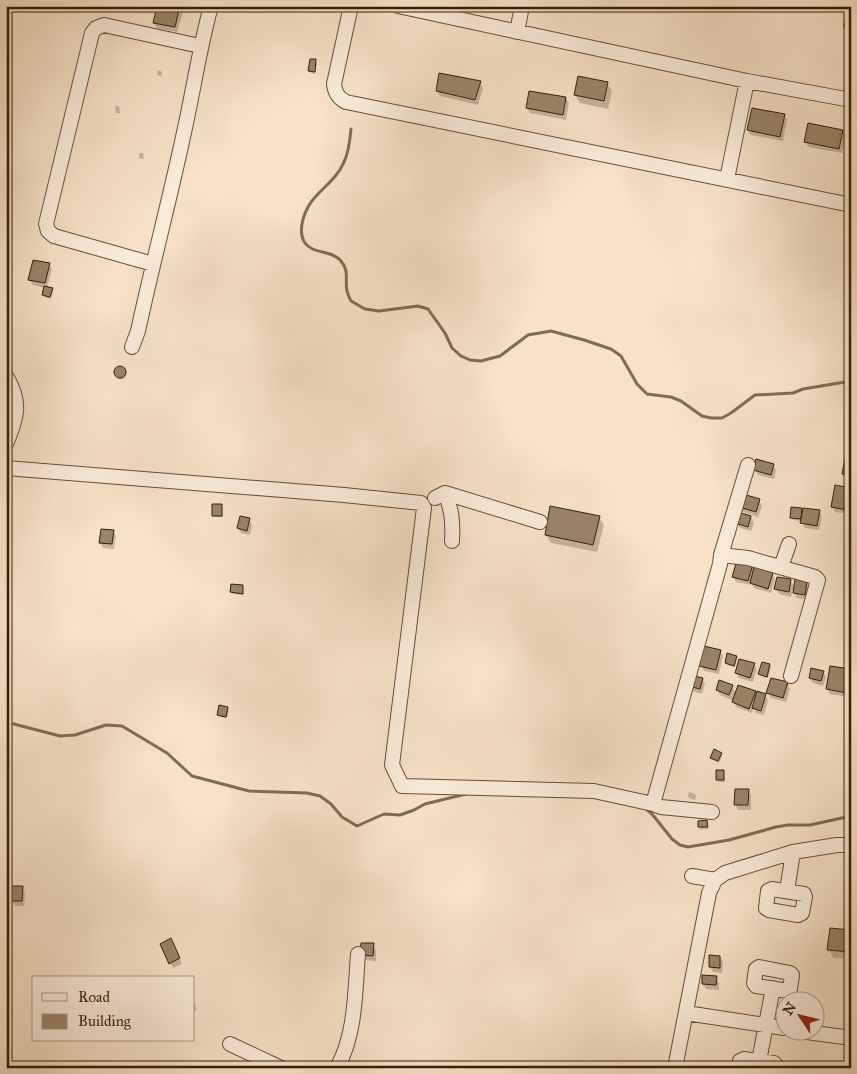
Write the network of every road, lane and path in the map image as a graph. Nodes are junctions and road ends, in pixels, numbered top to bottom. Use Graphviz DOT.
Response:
graph roads {
  1 [pos="211,6"];
  2 [pos="351,6"];
  3 [pos="398,6"];
  4 [pos="522,6"];
  5 [pos="517,32"];
  6 [pos="200,46"];
  7 [pos="747,81"];
  8 [pos="851,100"];
  9 [pos="727,180"];
  10 [pos="851,205"];
  11 [pos="153,264"];
  12 [pos="132,348"];
  13 [pos="6,376"];
  14 [pos="6,444"];
  15 [pos="748,465"];
  16 [pos="6,468"];
  17 [pos="432,499"];
  18 [pos="540,522"];
  19 [pos="452,541"];
  20 [pos="789,544"];
  21 [pos="720,555"];
  22 [pos="781,567"];
  23 [pos="791,676"];
  24 [pos="654,804"];
  25 [pos="712,812"];
  26 [pos="851,845"];
  27 [pos="793,852"];
  28 [pos="692,876"];
  29 [pos="715,880"];
  30 [pos="787,891"];
  31 [pos="358,954"];
  32 [pos="773,988"];
  33 [pos="686,1013"];
  34 [pos="766,1025"];
  35 [pos="774,1026"];
  36 [pos="824,1034"];
  37 [pos="851,1038"];
  38 [pos="230,1044"];
  39 [pos="759,1061"];
  40 [pos="281,1068"];
  41 [pos="337,1068"];
  42 [pos="675,1068"];
  43 [pos="739,1068"];
  44 [pos="778,1068"];
  1 -- 6 [label="street"];
  2 -- 9 [label="street"];
  3 -- 5 [label="street"];
  4 -- 5 [label="street"];
  5 -- 7 [label="street"];
  6 -- 11 [label="street"];
  6 -- 11 [label="street"];
  7 -- 8 [label="street"];
  7 -- 9 [label="street"];
  9 -- 10 [label="street"];
  11 -- 12 [label="street"];
  13 -- 14 [label="street"];
  15 -- 21 [label="street"];
  16 -- 17 [label="street"];
  17 -- 18 [label="street"];
  17 -- 19 [label="street"];
  17 -- 24 [label="street"];
  20 -- 22 [label="street"];
  21 -- 22 [label="street"];
  21 -- 24 [label="street"];
  22 -- 23 [label="street"];
  24 -- 25 [label="street"];
  26 -- 27 [label="street"];
  27 -- 29 [label="street"];
  27 -- 30 [label="street"];
  28 -- 29 [label="street"];
  29 -- 33 [label="street"];
  31 -- 41 [label="street"];
  32 -- 34 [label="street"];
  33 -- 34 [label="street"];
  33 -- 42 [label="street"];
  34 -- 35 [label="street"];
  34 -- 39 [label="street"];
  36 -- 37 [label="street"];
  38 -- 40 [label="street"];
  39 -- 43 [label="street"];
  39 -- 44 [label="street"];
}
